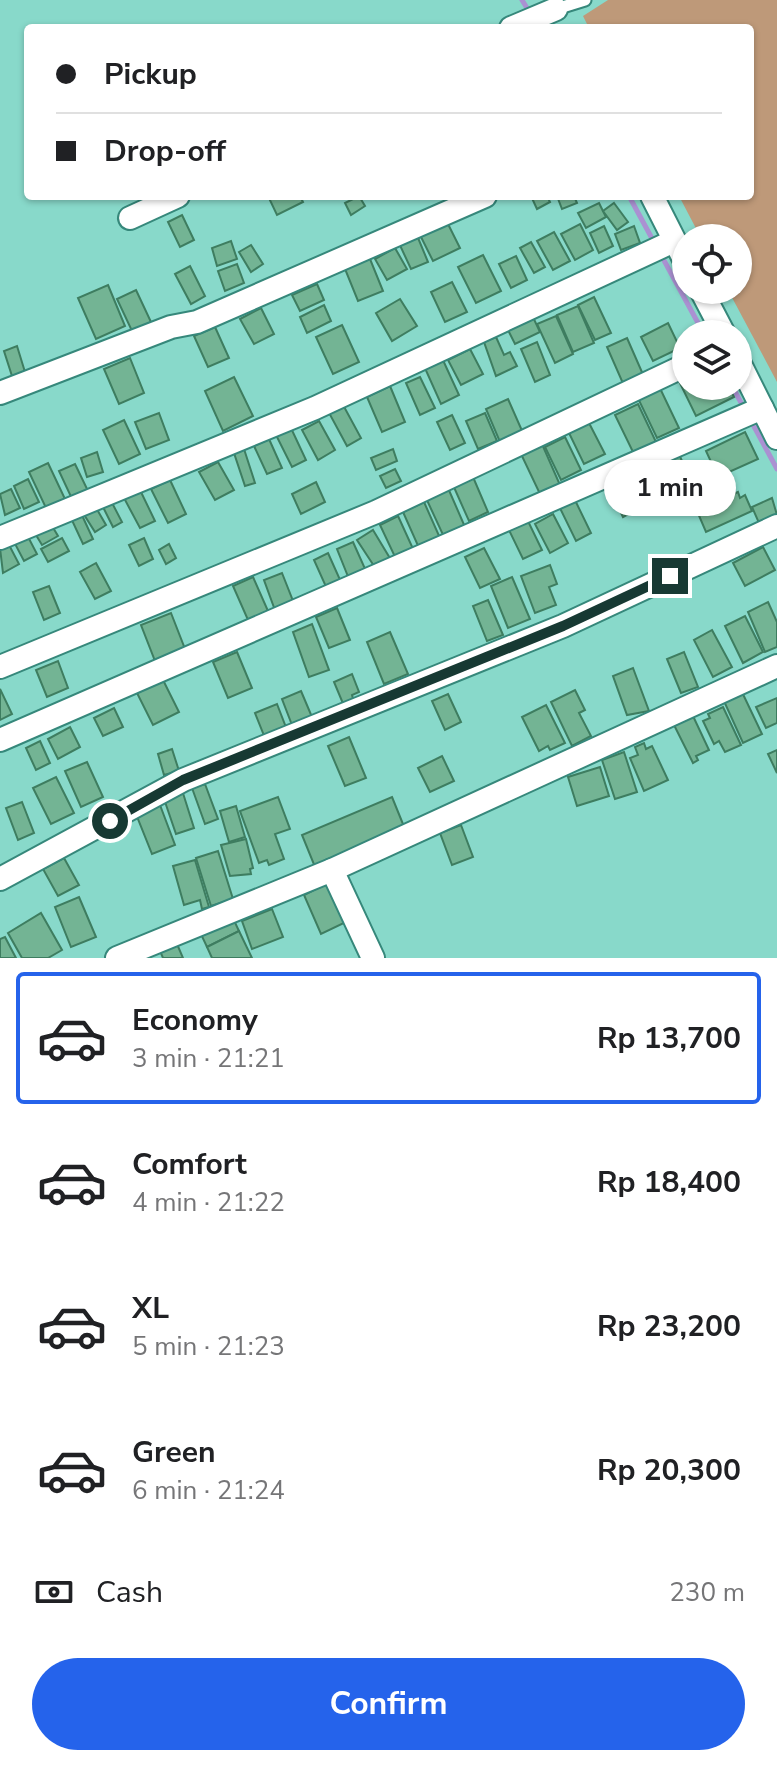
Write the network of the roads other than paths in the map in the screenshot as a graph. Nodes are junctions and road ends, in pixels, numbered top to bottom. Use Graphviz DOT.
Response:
graph roads {
  1 [pos="585,0"];
  2 [pos="554,13"];
  3 [pos="522,24"];
  4 [pos="169,200"];
  5 [pos="476,200"];
  6 [pos="654,200"];
  7 [pos="130,218"];
  8 [pos="671,243"];
  9 [pos="672,372"];
  10 [pos="0,393"];
  11 [pos="750,400"];
  12 [pos="754,412"];
  13 [pos="777,438"];
  14 [pos="777,526"];
  15 [pos="0,538"];
  16 [pos="777,666"];
  17 [pos="0,667"];
  18 [pos="0,740"];
  19 [pos="332,870"];
  20 [pos="0,879"];
  21 [pos="121,957"];
  22 [pos="373,958"];
  1 -- 2 [label="lane"];
  2 -- 3 [label="street"];
  4 -- 7 [label="street"];
  5 -- 10 [label="street"];
  6 -- 8 [label="street"];
  8 -- 15 [label="street"];
  9 -- 17 [label="street"];
  11 -- 12 [label="street"];
  12 -- 13 [label="street"];
  12 -- 18 [label="street"];
  14 -- 20 [label="street"];
  16 -- 19 [label="street"];
  19 -- 21 [label="street"];
  19 -- 22 [label="street"];
}
